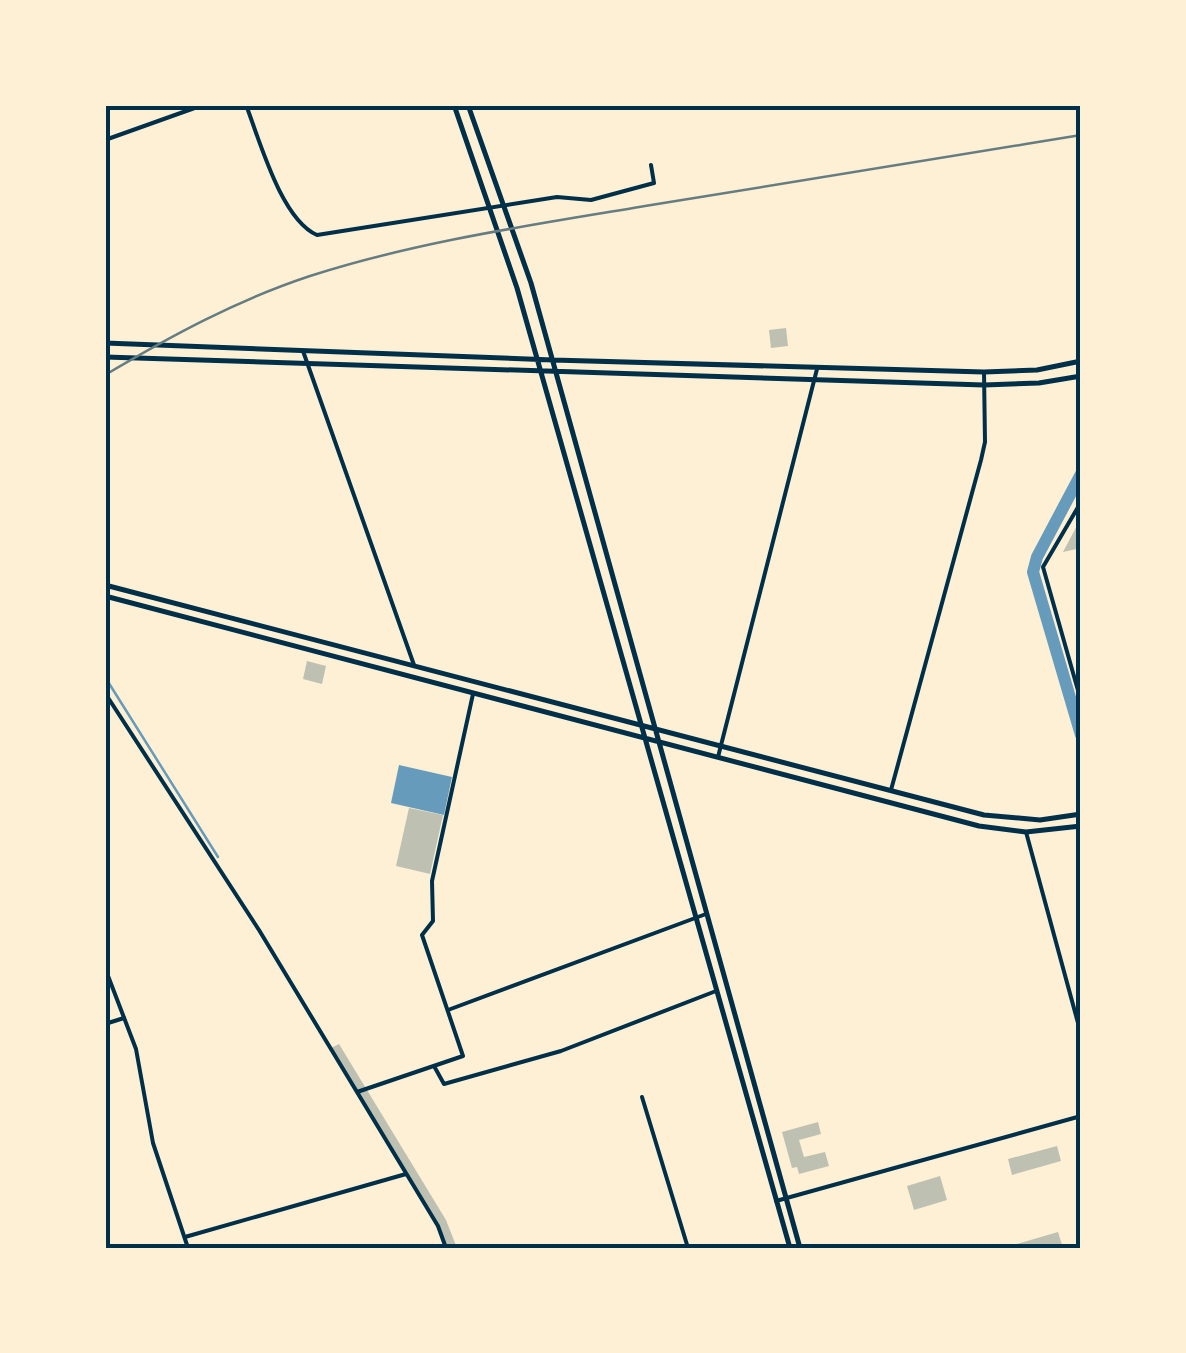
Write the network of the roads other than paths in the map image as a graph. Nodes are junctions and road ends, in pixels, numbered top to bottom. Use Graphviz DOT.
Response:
graph roads {
  1 [pos="203,105"];
  2 [pos="246,105"];
  3 [pos="454,105"];
  4 [pos="468,105"];
  5 [pos="105,140"];
  6 [pos="650,165"];
  7 [pos="105,343"];
  8 [pos="302,350"];
  9 [pos="105,357"];
  10 [pos="537,360"];
  11 [pos="553,360"];
  12 [pos="1081,362"];
  13 [pos="307,363"];
  14 [pos="817,368"];
  15 [pos="984,372"];
  16 [pos="541,373"];
  17 [pos="557,374"];
  18 [pos="1081,376"];
  19 [pos="814,380"];
  20 [pos="984,385"];
  21 [pos="1081,502"];
  22 [pos="105,585"];
  23 [pos="105,596"];
  24 [pos="414,665"];
  25 [pos="105,693"];
  26 [pos="474,694"];
  27 [pos="1081,700"];
  28 [pos="115,708"];
  29 [pos="105,711"];
  30 [pos="640,724"];
  31 [pos="655,727"];
  32 [pos="644,738"];
  33 [pos="660,742"];
  34 [pos="722,745"];
  35 [pos="718,757"];
  36 [pos="891,790"];
  37 [pos="1081,814"];
  38 [pos="1081,826"];
  39 [pos="1026,832"];
  40 [pos="706,914"];
  41 [pos="695,918"];
  42 [pos="105,968"];
  43 [pos="716,992"];
  44 [pos="448,1010"];
  45 [pos="125,1018"];
  46 [pos="105,1024"];
  47 [pos="1081,1034"];
  48 [pos="434,1066"];
  49 [pos="357,1092"];
  50 [pos="642,1097"];
  51 [pos="1081,1116"];
  52 [pos="406,1174"];
  53 [pos="786,1199"];
  54 [pos="776,1202"];
  55 [pos="184,1237"];
  56 [pos="188,1248"];
  57 [pos="446,1248"];
  58 [pos="688,1248"];
  59 [pos="790,1248"];
  60 [pos="800,1248"];
  1 -- 5 [label="street"];
  2 -- 6 [label="street"];
  3 -- 10 [label="main road"];
  4 -- 11 [label="main road"];
  7 -- 8 [label="main road"];
  8 -- 10 [label="main road"];
  8 -- 13 [label="street"];
  9 -- 13 [label="main road"];
  10 -- 11 [label="main road"];
  10 -- 16 [label="main road"];
  11 -- 14 [label="main road"];
  11 -- 17 [label="main road"];
  12 -- 15 [label="main road"];
  13 -- 16 [label="main road"];
  13 -- 24 [label="street"];
  14 -- 15 [label="main road"];
  14 -- 19 [label="street"];
  15 -- 20 [label="street"];
  16 -- 17 [label="main road"];
  16 -- 30 [label="main road"];
  17 -- 19 [label="main road"];
  17 -- 31 [label="main road"];
  18 -- 20 [label="main road"];
  19 -- 20 [label="main road"];
  19 -- 34 [label="street"];
  20 -- 36 [label="street"];
  21 -- 27 [label="street"];
  22 -- 24 [label="main road"];
  23 -- 26 [label="main road"];
  24 -- 30 [label="main road"];
  25 -- 28 [label="street"];
  26 -- 32 [label="main road"];
  26 -- 44 [label="street"];
  28 -- 29 [label="street"];
  28 -- 49 [label="street"];
  30 -- 31 [label="main road"];
  30 -- 32 [label="main road"];
  31 -- 33 [label="main road"];
  31 -- 34 [label="main road"];
  32 -- 33 [label="main road"];
  32 -- 41 [label="main road"];
  33 -- 35 [label="main road"];
  33 -- 40 [label="main road"];
  34 -- 35 [label="street"];
  34 -- 36 [label="main road"];
  35 -- 39 [label="main road"];
  36 -- 37 [label="main road"];
  38 -- 39 [label="main road"];
  39 -- 47 [label="street"];
  40 -- 41 [label="street"];
  40 -- 53 [label="main road"];
  41 -- 43 [label="main road"];
  41 -- 44 [label="street"];
  42 -- 45 [label="street"];
  43 -- 48 [label="street"];
  43 -- 54 [label="main road"];
  44 -- 48 [label="street"];
  45 -- 46 [label="street"];
  45 -- 55 [label="street"];
  48 -- 49 [label="street"];
  49 -- 52 [label="street"];
  50 -- 58 [label="street"];
  51 -- 53 [label="street"];
  52 -- 55 [label="street"];
  52 -- 57 [label="street"];
  53 -- 54 [label="street"];
  53 -- 60 [label="main road"];
  54 -- 59 [label="main road"];
  55 -- 56 [label="street"];
}
